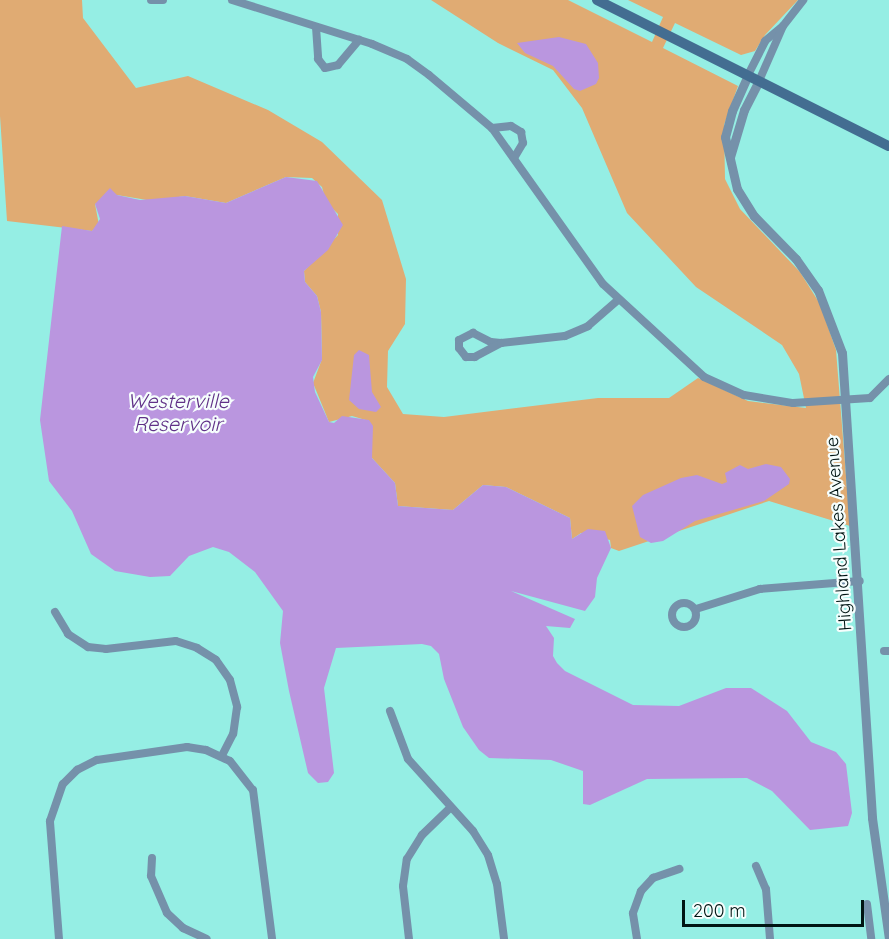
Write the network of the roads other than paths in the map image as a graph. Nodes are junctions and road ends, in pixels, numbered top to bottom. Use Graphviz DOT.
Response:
graph roads {
  1 [pos="151,0"];
  2 [pos="163,0"];
  3 [pos="232,0"];
  4 [pos="597,0"];
  5 [pos="804,0"];
  6 [pos="783,26"];
  7 [pos="316,27"];
  8 [pos="359,40"];
  9 [pos="748,75"];
  10 [pos="759,81"];
  11 [pos="492,128"];
  12 [pos="889,146"];
  13 [pos="514,158"];
  14 [pos="730,160"];
  15 [pos="618,300"];
  16 [pos="501,343"];
  17 [pos="889,380"];
  18 [pos="847,401"];
  19 [pos="860,581"];
  20 [pos="696,609"];
  21 [pos="56,612"];
  22 [pos="390,711"];
  23 [pos="222,756"];
  24 [pos="450,808"];
  25 [pos="152,858"];
  26 [pos="756,866"];
  27 [pos="679,869"];
  28 [pos="867,904"];
  29 [pos="59,939"];
  30 [pos="207,939"];
  31 [pos="267,939"];
  32 [pos="272,939"];
  33 [pos="409,939"];
  34 [pos="504,939"];
  35 [pos="637,939"];
  36 [pos="770,939"];
  37 [pos="871,939"];
  38 [pos="889,939"];
  1 -- 2 [label="street"];
  3 -- 7 [label="street"];
  4 -- 9 [label="main road"];
  5 -- 6 [label="street"];
  6 -- 9 [label="street, Highland Lakes Avenue"];
  6 -- 10 [label="street"];
  7 -- 8 [label="street"];
  7 -- 8 [label="street"];
  8 -- 11 [label="street"];
  9 -- 10 [label="main road"];
  9 -- 14 [label="street, Highland Lakes Avenue"];
  10 -- 12 [label="main road"];
  10 -- 14 [label="street"];
  11 -- 13 [label="street"];
  11 -- 13 [label="street"];
  13 -- 15 [label="street"];
  14 -- 18 [label="street, Highland Lakes Avenue"];
  15 -- 16 [label="street"];
  15 -- 18 [label="street"];
  16 -- 16 [label="street"];
  17 -- 18 [label="street"];
  18 -- 19 [label="street, Highland Lakes Avenue"];
  19 -- 20 [label="street"];
  19 -- 38 [label="street, Highland Lakes Avenue"];
  21 -- 23 [label="street"];
  22 -- 24 [label="street"];
  23 -- 29 [label="street"];
  23 -- 32 [label="street"];
  24 -- 33 [label="street"];
  24 -- 34 [label="street"];
  25 -- 30 [label="street"];
  26 -- 36 [label="street"];
  27 -- 35 [label="street"];
  28 -- 37 [label="street"];
  31 -- 32 [label="street"];
}
